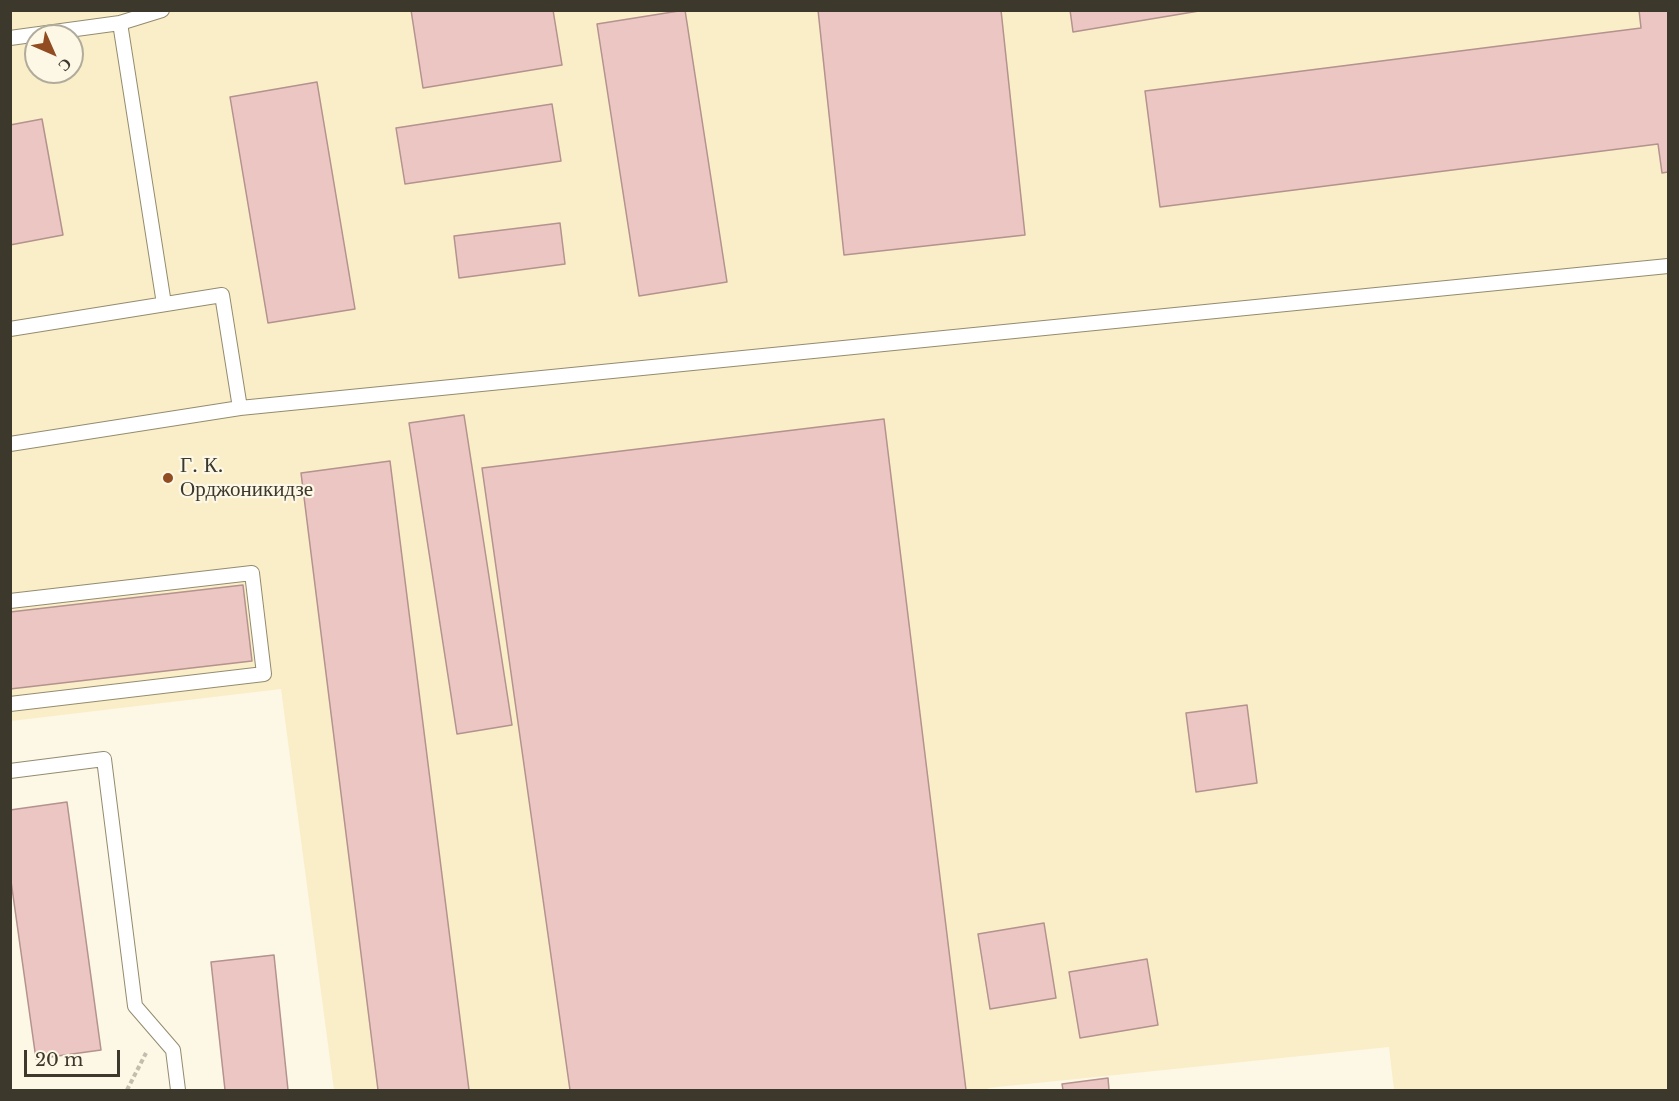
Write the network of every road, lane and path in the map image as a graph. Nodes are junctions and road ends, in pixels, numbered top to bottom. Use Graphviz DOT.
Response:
graph roads {
  1 [pos="162,10"];
  2 [pos="120,23"];
  3 [pos="10,38"];
  4 [pos="1668,266"];
  5 [pos="164,304"];
  6 [pos="10,328"];
  7 [pos="240,408"];
  8 [pos="10,444"];
  9 [pos="10,602"];
  10 [pos="10,704"];
  11 [pos="10,771"];
  12 [pos="156,1030"];
  13 [pos="127,1090"];
  14 [pos="178,1090"];
  1 -- 2 [label="lane"];
  2 -- 3 [label="lane"];
  2 -- 5 [label="lane"];
  4 -- 7 [label="lane"];
  5 -- 6 [label="lane"];
  5 -- 7 [label="lane"];
  7 -- 8 [label="lane"];
  9 -- 10 [label="lane"];
  11 -- 12 [label="lane"];
  12 -- 13 [label="path"];
  12 -- 14 [label="lane"];
}
